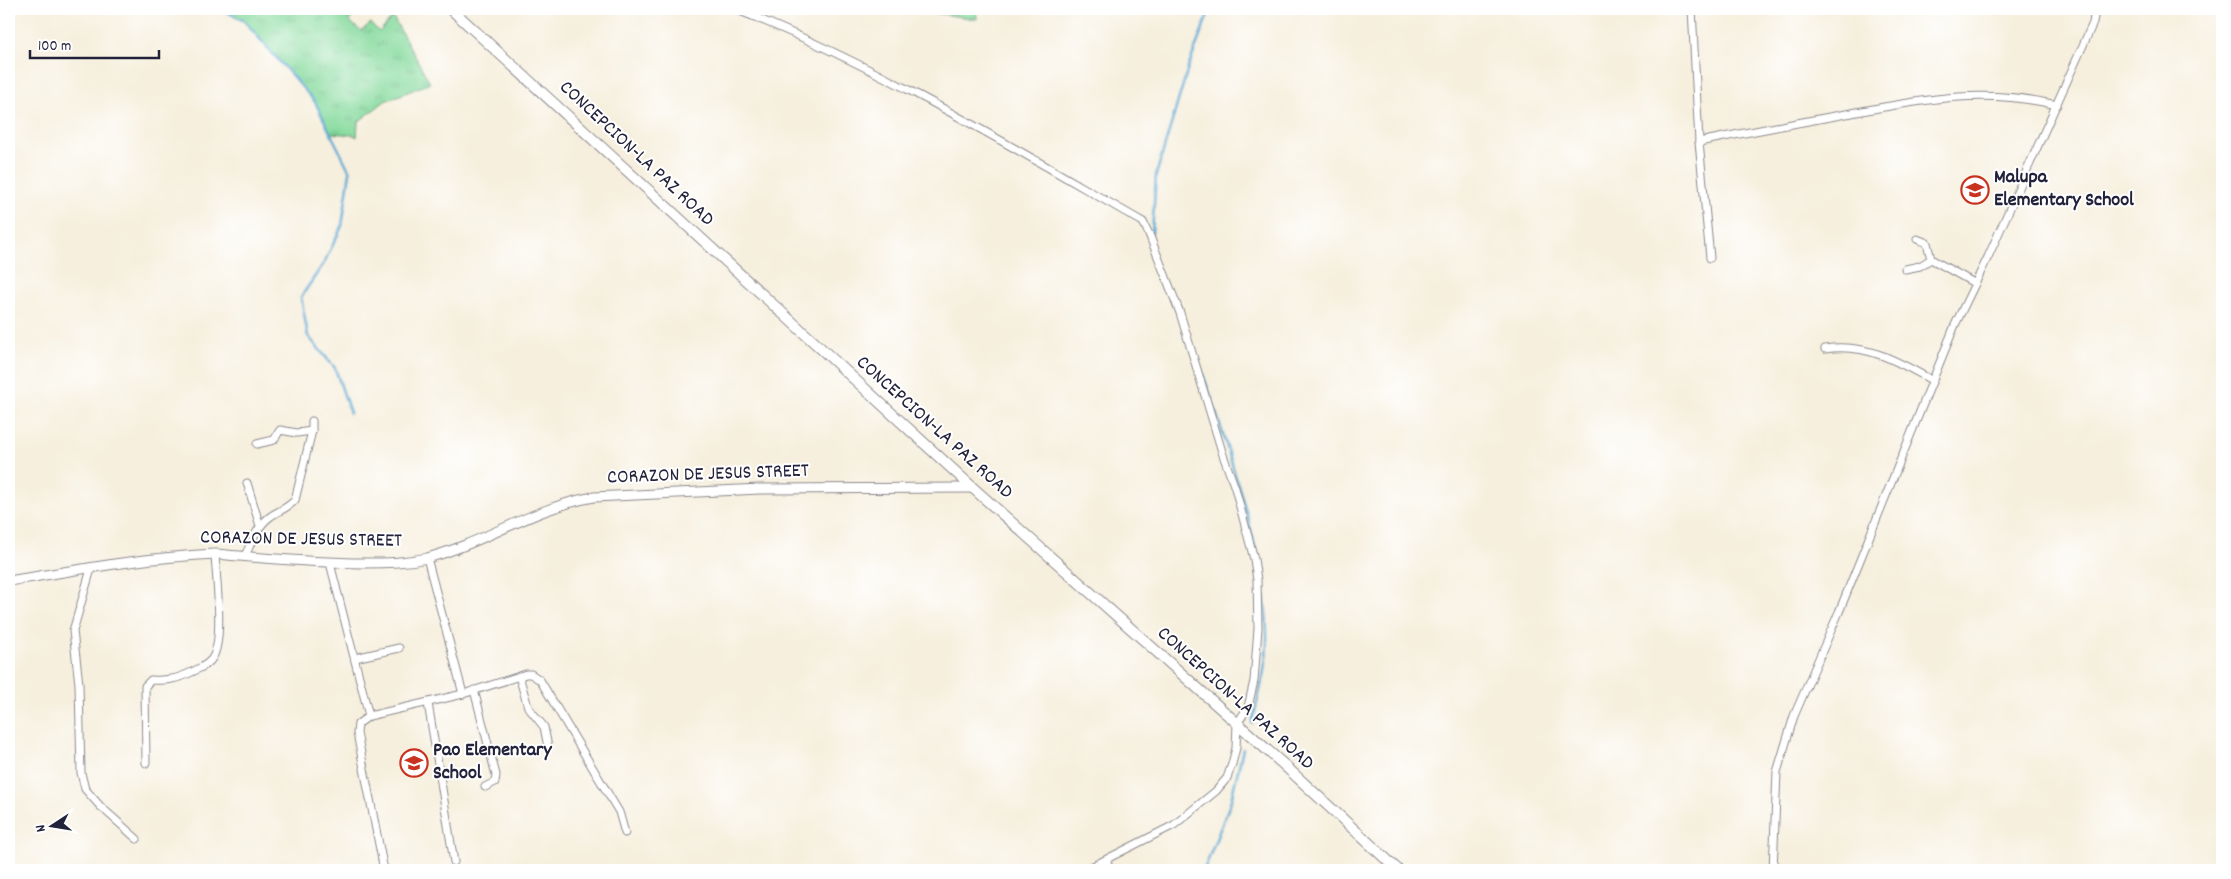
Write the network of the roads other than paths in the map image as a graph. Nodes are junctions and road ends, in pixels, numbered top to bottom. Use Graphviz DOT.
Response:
graph roads {
  1 [pos="451,9"];
  2 [pos="735,9"];
  3 [pos="1692,9"];
  4 [pos="2095,9"];
  5 [pos="2057,105"];
  6 [pos="1699,142"];
  7 [pos="1917,239"];
  8 [pos="1710,258"];
  9 [pos="1931,259"];
  10 [pos="1905,269"];
  11 [pos="1974,283"];
  12 [pos="1826,349"];
  13 [pos="1933,381"];
  14 [pos="312,421"];
  15 [pos="312,431"];
  16 [pos="257,444"];
  17 [pos="247,483"];
  18 [pos="973,488"];
  19 [pos="260,526"];
  20 [pos="215,554"];
  21 [pos="245,556"];
  22 [pos="427,558"];
  23 [pos="330,563"];
  24 [pos="91,569"];
  25 [pos="9,581"];
  26 [pos="399,648"];
  27 [pos="355,658"];
  28 [pos="519,676"];
  29 [pos="474,690"];
  30 [pos="463,694"];
  31 [pos="428,703"];
  32 [pos="369,716"];
  33 [pos="1237,724"];
  34 [pos="548,747"];
  35 [pos="146,764"];
  36 [pos="484,787"];
  37 [pos="625,833"];
  38 [pos="137,839"];
  39 [pos="1106,860"];
  40 [pos="454,862"];
  41 [pos="384,870"];
  42 [pos="1085,870"];
  43 [pos="1111,870"];
  44 [pos="1398,870"];
  45 [pos="1773,870"];
  1 -- 18 [label="main road, CONCEPCION-LA PAZ ROAD"];
  2 -- 33 [label="street"];
  3 -- 6 [label="street"];
  4 -- 5 [label="street"];
  5 -- 6 [label="street"];
  5 -- 11 [label="street"];
  6 -- 8 [label="street"];
  7 -- 9 [label="street"];
  9 -- 10 [label="street"];
  9 -- 11 [label="street"];
  11 -- 13 [label="street"];
  12 -- 13 [label="street"];
  13 -- 45 [label="street"];
  14 -- 15 [label="street"];
  15 -- 16 [label="street"];
  15 -- 19 [label="street"];
  17 -- 19 [label="street"];
  18 -- 22 [label="street, CORAZON DE JESUS STREET"];
  18 -- 33 [label="main road, CONCEPCION-LA PAZ ROAD"];
  19 -- 21 [label="street"];
  20 -- 21 [label="street, CORAZON DE JESUS STREET"];
  20 -- 24 [label="street, CORAZON DE JESUS STREET"];
  20 -- 35 [label="street"];
  21 -- 23 [label="street, CORAZON DE JESUS STREET"];
  22 -- 23 [label="street, CORAZON DE JESUS STREET"];
  22 -- 30 [label="street"];
  23 -- 27 [label="street"];
  24 -- 25 [label="street, CORAZON DE JESUS STREET"];
  24 -- 38 [label="street"];
  26 -- 27 [label="street"];
  27 -- 32 [label="street"];
  28 -- 29 [label="street"];
  28 -- 34 [label="street"];
  28 -- 37 [label="street"];
  29 -- 30 [label="street"];
  29 -- 36 [label="street"];
  30 -- 31 [label="street"];
  31 -- 32 [label="street"];
  31 -- 40 [label="street"];
  32 -- 41 [label="street"];
  33 -- 39 [label="street"];
  33 -- 44 [label="main road, CONCEPCION-LA PAZ ROAD"];
  39 -- 42 [label="street"];
  39 -- 43 [label="street"];
}
